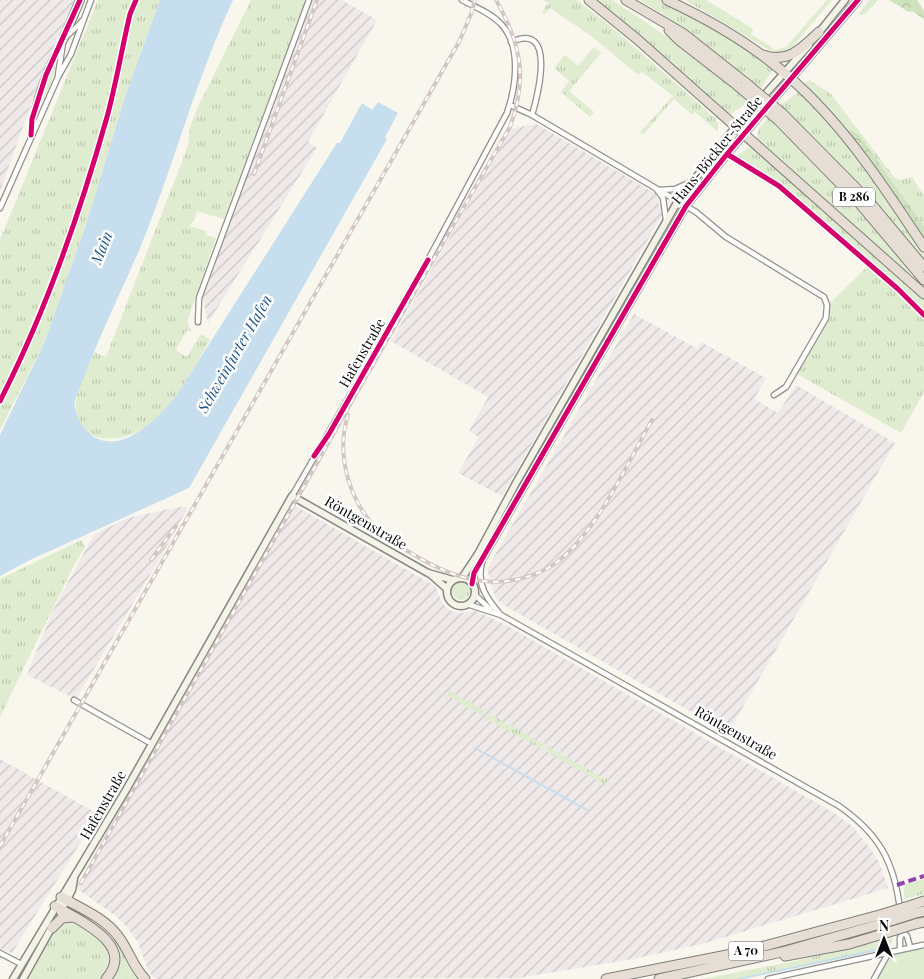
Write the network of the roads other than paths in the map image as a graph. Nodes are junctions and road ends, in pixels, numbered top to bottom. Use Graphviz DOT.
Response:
graph roads {
  1 [pos="80,0"];
  2 [pos="91,0"];
  3 [pos="309,0"];
  4 [pos="462,0"];
  5 [pos="588,0"];
  6 [pos="626,0"];
  7 [pos="667,0"];
  8 [pos="845,0"];
  9 [pos="858,0"];
  10 [pos="84,18"];
  11 [pos="819,32"];
  12 [pos="64,40"];
  13 [pos="511,42"];
  14 [pos="758,52"];
  15 [pos="784,73"];
  16 [pos="58,77"];
  17 [pos="792,80"];
  18 [pos="510,105"];
  19 [pos="532,115"];
  20 [pos="780,117"];
  21 [pos="736,126"];
  22 [pos="744,134"];
  23 [pos="31,135"];
  24 [pos="691,182"];
  25 [pos="657,189"];
  26 [pos="678,201"];
  27 [pos="686,206"];
  28 [pos="0,208"];
  29 [pos="666,222"];
  30 [pos="924,247"];
  31 [pos="643,264"];
  32 [pos="924,267"];
  33 [pos="650,268"];
  34 [pos="924,280"];
  35 [pos="924,294"];
  36 [pos="198,322"];
  37 [pos="597,343"];
  38 [pos="605,348"];
  39 [pos="774,395"];
  40 [pos="536,447"];
  41 [pos="544,452"];
  42 [pos="516,483"];
  43 [pos="523,487"];
  44 [pos="292,496"];
  45 [pos="498,515"];
  46 [pos="505,520"];
  47 [pos="484,557"];
  48 [pos="428,573"];
  49 [pos="462,578"];
  50 [pos="453,580"];
  51 [pos="472,584"];
  52 [pos="447,590"];
  53 [pos="474,594"];
  54 [pos="468,604"];
  55 [pos="491,610"];
  56 [pos="501,615"];
  57 [pos="74,700"];
  58 [pos="152,744"];
  59 [pos="64,899"];
  60 [pos="920,907"];
  61 [pos="59,908"];
  62 [pos="73,917"];
  63 [pos="884,918"];
  64 [pos="919,923"];
  65 [pos="52,928"];
  66 [pos="903,932"];
  67 [pos="923,945"];
  68 [pos="910,946"];
  69 [pos="900,949"];
  70 [pos="890,952"];
  71 [pos="0,953"];
  72 [pos="755,958"];
  73 [pos="21,964"];
  74 [pos="13,979"];
  75 [pos="23,979"];
  76 [pos="106,979"];
  77 [pos="145,979"];
  78 [pos="606,979"];
  79 [pos="659,979"];
  80 [pos="768,979"];
  81 [pos="874,979"];
  1 -- 12 [label="main road"];
  2 -- 10 [label="street"];
  3 -- 36 [label="street"];
  4 -- 13 [label="street, Hafenstraße"];
  5 -- 21 [label="highway"];
  6 -- 20 [label="highway, B 286, bridge"];
  7 -- 14 [label="highway, B 286"];
  8 -- 11 [label="street, Hans-Böckler-Straße"];
  9 -- 17 [label="street, Hans-Böckler-Straße"];
  10 -- 12 [label="street"];
  10 -- 16 [label="street"];
  11 -- 14 [label="highway, B 286"];
  11 -- 15 [label="street, Hans-Böckler-Straße"];
  12 -- 16 [label="street"];
  12 -- 23 [label="street"];
  13 -- 18 [label="street, Hafenstraße"];
  13 -- 19 [label="street"];
  14 -- 15 [label="highway, B 286"];
  15 -- 17 [label="highway, B 286"];
  15 -- 21 [label="street, Hans-Böckler-Straße"];
  16 -- 23 [label="street"];
  17 -- 22 [label="street, Hans-Böckler-Straße"];
  17 -- 30 [label="highway, B 286"];
  18 -- 19 [label="street"];
  18 -- 44 [label="street, Hafenstraße"];
  19 -- 25 [label="street"];
  20 -- 32 [label="highway, B 286"];
  20 -- 34 [label="highway, B 286"];
  21 -- 22 [label="highway"];
  21 -- 24 [label="street, Hans-Böckler-Straße"];
  22 -- 27 [label="street, Hans-Böckler-Straße"];
  22 -- 35 [label="highway"];
  23 -- 28 [label="street"];
  24 -- 25 [label="street, Hans-Böckler-Straße"];
  24 -- 26 [label="street, Hans-Böckler-Straße"];
  25 -- 26 [label="street"];
  25 -- 29 [label="street"];
  26 -- 27 [label="street"];
  26 -- 29 [label="street, Hans-Böckler-Straße"];
  27 -- 33 [label="street, Hans-Böckler-Straße"];
  27 -- 39 [label="street"];
  29 -- 31 [label="street, Hans-Böckler-Straße"];
  31 -- 33 [label="street"];
  31 -- 37 [label="street, Hans-Böckler-Straße"];
  33 -- 38 [label="street, Hans-Böckler-Straße"];
  37 -- 38 [label="street"];
  37 -- 40 [label="street, Hans-Böckler-Straße"];
  38 -- 41 [label="street, Hans-Böckler-Straße"];
  40 -- 41 [label="street"];
  40 -- 42 [label="street, Hans-Böckler-Straße"];
  41 -- 43 [label="street, Hans-Böckler-Straße"];
  42 -- 43 [label="street"];
  42 -- 45 [label="street, Hans-Böckler-Straße"];
  43 -- 46 [label="street, Hans-Böckler-Straße"];
  44 -- 48 [label="street, Röntgenstraße"];
  44 -- 58 [label="street, Hafenstraße"];
  45 -- 46 [label="street"];
  45 -- 49 [label="street, Hans-Böckler-Straße"];
  46 -- 47 [label="street, Hans-Böckler-Straße"];
  47 -- 51 [label="street, Hans-Böckler-Straße"];
  47 -- 56 [label="street"];
  48 -- 50 [label="street, Röntgenstraße"];
  48 -- 52 [label="street, Röntgenstraße"];
  49 -- 50 [label="street"];
  49 -- 51 [label="street"];
  50 -- 52 [label="street"];
  51 -- 53 [label="street"];
  52 -- 54 [label="street"];
  53 -- 54 [label="street"];
  53 -- 55 [label="street, Röntgenstraße"];
  54 -- 55 [label="street, Röntgenstraße"];
  55 -- 56 [label="street, Röntgenstraße"];
  56 -- 66 [label="street, Röntgenstraße"];
  57 -- 58 [label="street"];
  58 -- 59 [label="street, Hafenstraße"];
  59 -- 61 [label="street, Hafenstraße"];
  59 -- 77 [label="highway"];
  60 -- 63 [label="highway, A 70, bridge"];
  61 -- 62 [label="highway"];
  61 -- 65 [label="street"];
  61 -- 73 [label="street"];
  62 -- 65 [label="highway"];
  62 -- 76 [label="highway"];
  63 -- 72 [label="highway, A 70"];
  63 -- 78 [label="highway, A 70"];
  64 -- 72 [label="highway, bridge"];
  65 -- 75 [label="street"];
  66 -- 68 [label="street, Röntgenstraße"];
  66 -- 69 [label="street, Röntgenstraße"];
  67 -- 68 [label="street"];
  68 -- 69 [label="street"];
  69 -- 70 [label="street"];
  70 -- 80 [label="street"];
  70 -- 81 [label="street"];
  71 -- 73 [label="street"];
  72 -- 79 [label="highway, A 70"];
  73 -- 74 [label="street"];
}
